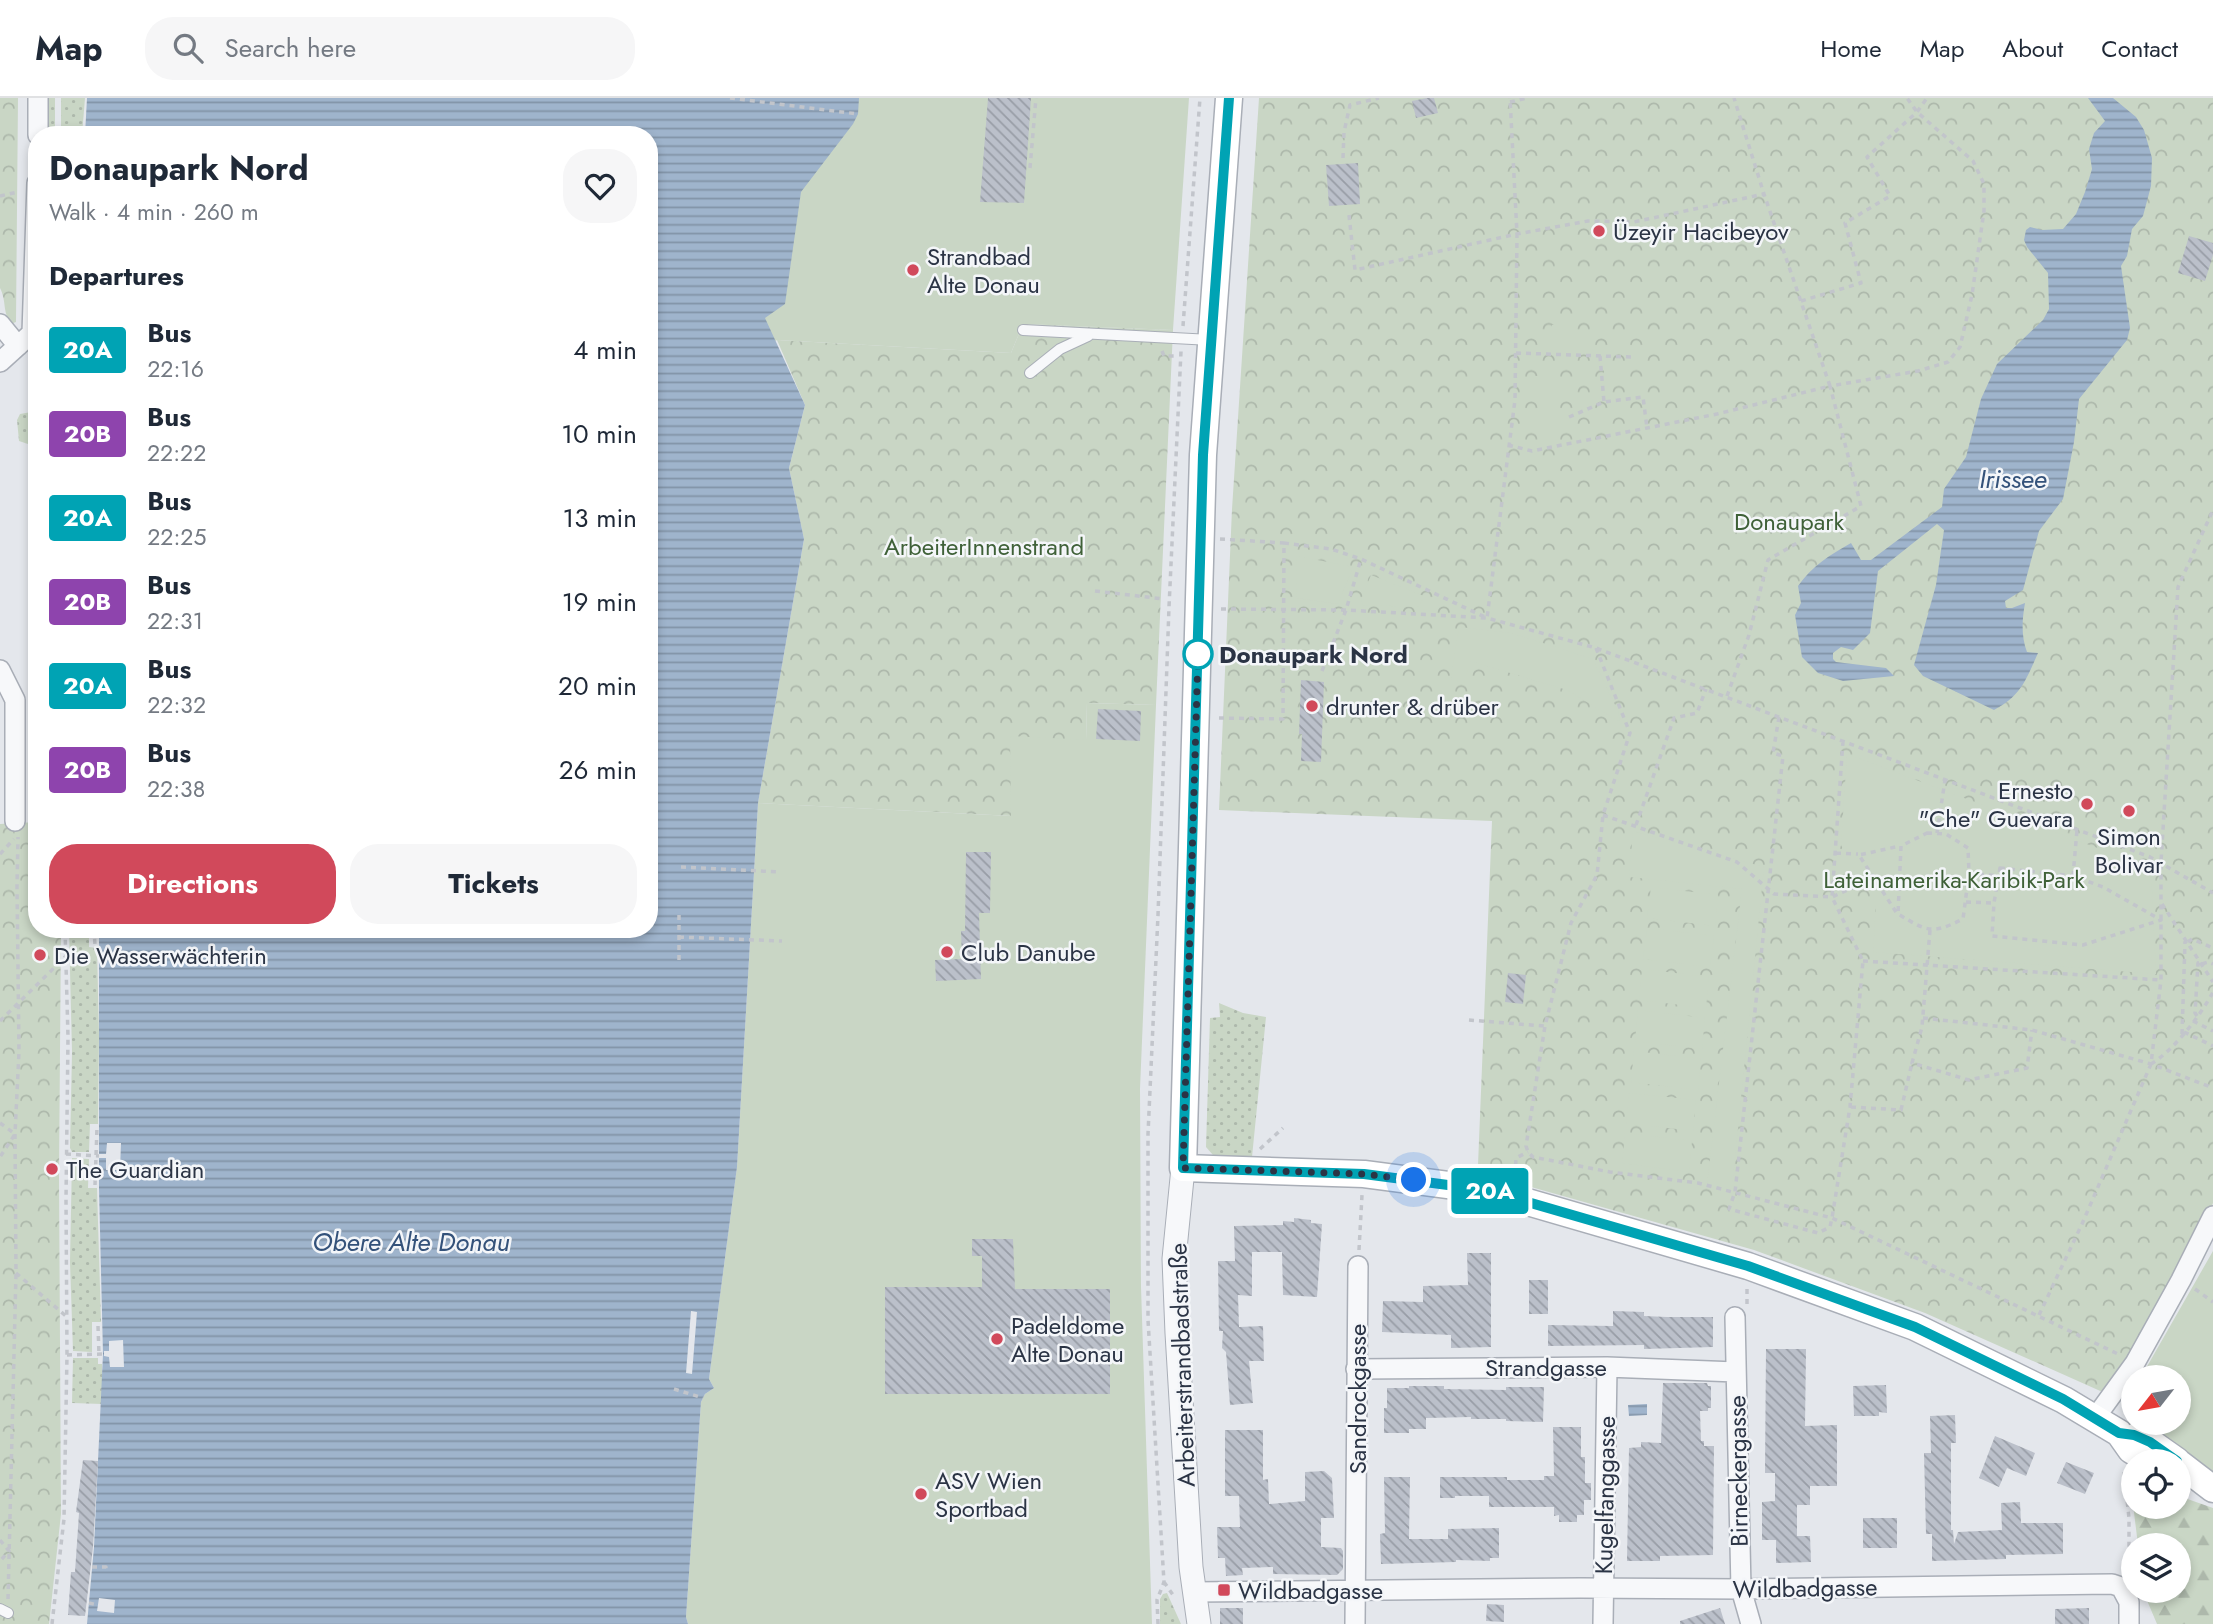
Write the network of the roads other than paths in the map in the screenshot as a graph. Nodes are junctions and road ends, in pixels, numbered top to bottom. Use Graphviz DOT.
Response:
graph roads {
  1 [pos="38,98"];
  2 [pos="1229,98"];
  3 [pos="38,126"];
  4 [pos="0,324"];
  5 [pos="1023,331"];
  6 [pos="1091,335"];
  7 [pos="28,336"];
  8 [pos="1211,340"];
  9 [pos="18,345"];
  10 [pos="0,362"];
  11 [pos="1030,373"];
  12 [pos="0,670"];
  13 [pos="16,828"];
  14 [pos="1183,1168"];
  15 [pos="2213,1216"];
  16 [pos="1358,1266"];
  17 [pos="1735,1317"];
  18 [pos="1607,1367"];
  19 [pos="1356,1369"];
  20 [pos="1736,1372"];
  21 [pos="2095,1419"];
  22 [pos="2119,1433"];
  23 [pos="2130,1449"];
  24 [pos="2160,1449"];
  25 [pos="2191,1473"];
  26 [pos="2191,1484"];
  27 [pos="2213,1492"];
  28 [pos="1603,1588"];
  29 [pos="1356,1589"];
  30 [pos="1741,1589"];
  31 [pos="1194,1592"];
  32 [pos="1199,1624"];
  33 [pos="1355,1624"];
  34 [pos="1603,1624"];
  35 [pos="1751,1624"];
  36 [pos="2129,1624"];
  1 -- 3 [label="street"];
  2 -- 8 [label="main road, Arbeiterstrandbadstraße"];
  4 -- 9 [label="street"];
  5 -- 6 [label="lane"];
  6 -- 8 [label="lane"];
  6 -- 11 [label="lane"];
  7 -- 9 [label="street"];
  8 -- 14 [label="main road, Arbeiterstrandbadstraße"];
  9 -- 10 [label="street"];
  12 -- 13 [label="street"];
  14 -- 21 [label="main road"];
  14 -- 31 [label="street, Arbeiterstrandbadstraße"];
  15 -- 21 [label="street"];
  16 -- 19 [label="street, Sandrockgasse"];
  17 -- 20 [label="street, Birneckergasse"];
  18 -- 19 [label="street, Strandgasse"];
  18 -- 20 [label="street, Strandgasse"];
  18 -- 28 [label="street, Kugelfanggasse"];
  19 -- 29 [label="street, Sandrockgasse"];
  20 -- 30 [label="street, Birneckergasse"];
  21 -- 22 [label="main road"];
  22 -- 23 [label="main road"];
  22 -- 24 [label="main road"];
  25 -- 27 [label="main road"];
  26 -- 27 [label="main road"];
  28 -- 29 [label="street, Wildbadgasse"];
  28 -- 30 [label="street, Wildbadgasse"];
  28 -- 34 [label="street, Kugelfanggasse"];
  29 -- 31 [label="street, Wildbadgasse"];
  29 -- 33 [label="street, Sandrockgasse"];
  30 -- 35 [label="street, Birneckergasse"];
  30 -- 36 [label="street, Wildbadgasse"];
  31 -- 32 [label="street, Arbeiterstrandbadstraße"];
}
